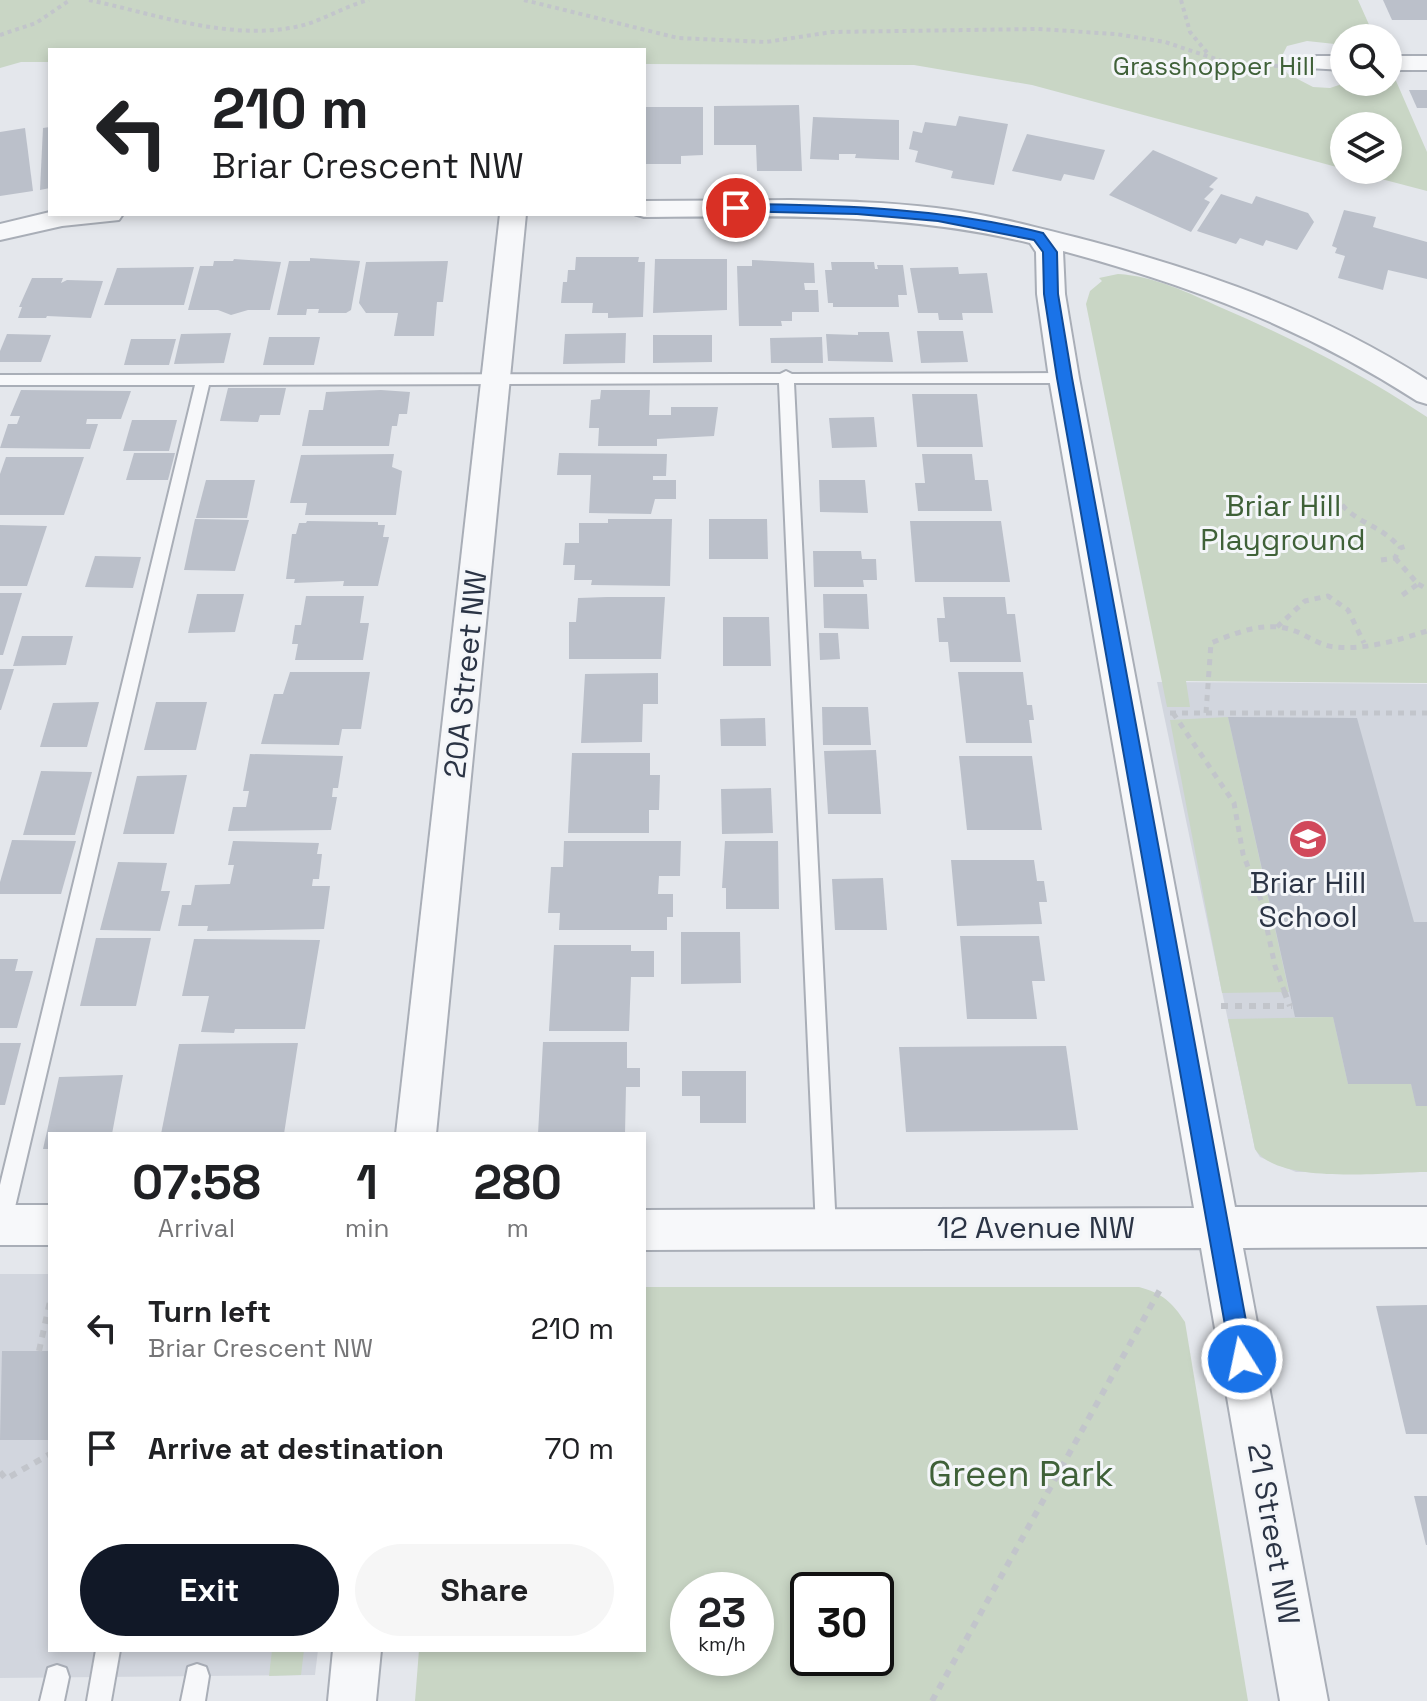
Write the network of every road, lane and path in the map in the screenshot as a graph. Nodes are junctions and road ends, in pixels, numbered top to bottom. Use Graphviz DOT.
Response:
graph roads {
  1 [pos="70,0"];
  2 [pos="89,0"];
  3 [pos="369,0"];
  4 [pos="524,0"];
  5 [pos="1181,0"];
  6 [pos="0,35"];
  7 [pos="1211,57"];
  8 [pos="1317,63"];
  9 [pos="1330,63"];
  10 [pos="1402,63"];
  11 [pos="1427,63"];
  12 [pos="646,209"];
  13 [pos="86,216"];
  14 [pos="513,216"];
  15 [pos="0,232"];
  16 [pos="1039,236"];
  17 [pos="786,376"];
  18 [pos="497,378"];
  19 [pos="1064,378"];
  20 [pos="0,380"];
  21 [pos="203,381"];
  22 [pos="1427,394"];
  23 [pos="1342,505"];
  24 [pos="1409,545"];
  25 [pos="1400,548"];
  26 [pos="1395,558"];
  27 [pos="1381,560"];
  28 [pos="1418,584"];
  29 [pos="1427,589"];
  30 [pos="1401,596"];
  31 [pos="1276,628"];
  32 [pos="1427,631"];
  33 [pos="1364,643"];
  34 [pos="1161,713"];
  35 [pos="1173,713"];
  36 [pos="1206,713"];
  37 [pos="1427,713"];
  38 [pos="1221,1006"];
  39 [pos="416,1132"];
  40 [pos="1,1224"];
  41 [pos="48,1225"];
  42 [pos="1427,1227"];
  43 [pos="826,1229"];
  44 [pos="1218,1229"];
  45 [pos="646,1230"];
  46 [pos="1162,1286"];
  47 [pos="48,1310"];
  48 [pos="48,1346"];
  49 [pos="48,1455"];
  50 [pos="0,1472"];
  51 [pos="108,1652"];
  52 [pos="357,1652"];
  53 [pos="197,1676"];
  54 [pos="99,1701"];
  55 [pos="193,1701"];
  56 [pos="352,1701"];
  57 [pos="932,1701"];
  58 [pos="1304,1701"];
  1 -- 6 [label="path"];
  2 -- 3 [label="path"];
  4 -- 7 [label="path"];
  5 -- 7 [label="path"];
  7 -- 8 [label="path"];
  8 -- 9 [label="street"];
  10 -- 11 [label="street"];
  12 -- 16 [label="street"];
  13 -- 15 [label="street"];
  14 -- 18 [label="street, 20A Street NW"];
  16 -- 19 [label="street, 21 Street NW"];
  16 -- 22 [label="street"];
  17 -- 18 [label="lane"];
  17 -- 19 [label="lane"];
  17 -- 43 [label="lane"];
  18 -- 21 [label="lane"];
  18 -- 39 [label="street, 20A Street NW"];
  19 -- 44 [label="street, 21 Street NW"];
  20 -- 21 [label="lane"];
  21 -- 40 [label="lane"];
  23 -- 25 [label="path"];
  24 -- 25 [label="path"];
  25 -- 26 [label="path"];
  26 -- 27 [label="path"];
  26 -- 28 [label="path"];
  28 -- 29 [label="path"];
  28 -- 30 [label="path"];
  31 -- 33 [label="path"];
  31 -- 33 [label="path"];
  31 -- 36 [label="path"];
  32 -- 33 [label="path"];
  34 -- 35 [label="path"];
  35 -- 36 [label="path"];
  35 -- 38 [label="path"];
  36 -- 37 [label="path"];
  40 -- 41 [label="street"];
  42 -- 44 [label="street, 12 Avenue NW"];
  43 -- 44 [label="street, 12 Avenue NW"];
  43 -- 45 [label="street, 12 Avenue NW"];
  44 -- 58 [label="street, 21 Street NW"];
  46 -- 57 [label="path"];
  47 -- 48 [label="path"];
  49 -- 50 [label="path"];
  51 -- 54 [label="lane"];
  52 -- 56 [label="street"];
  53 -- 55 [label="lane"];
}
